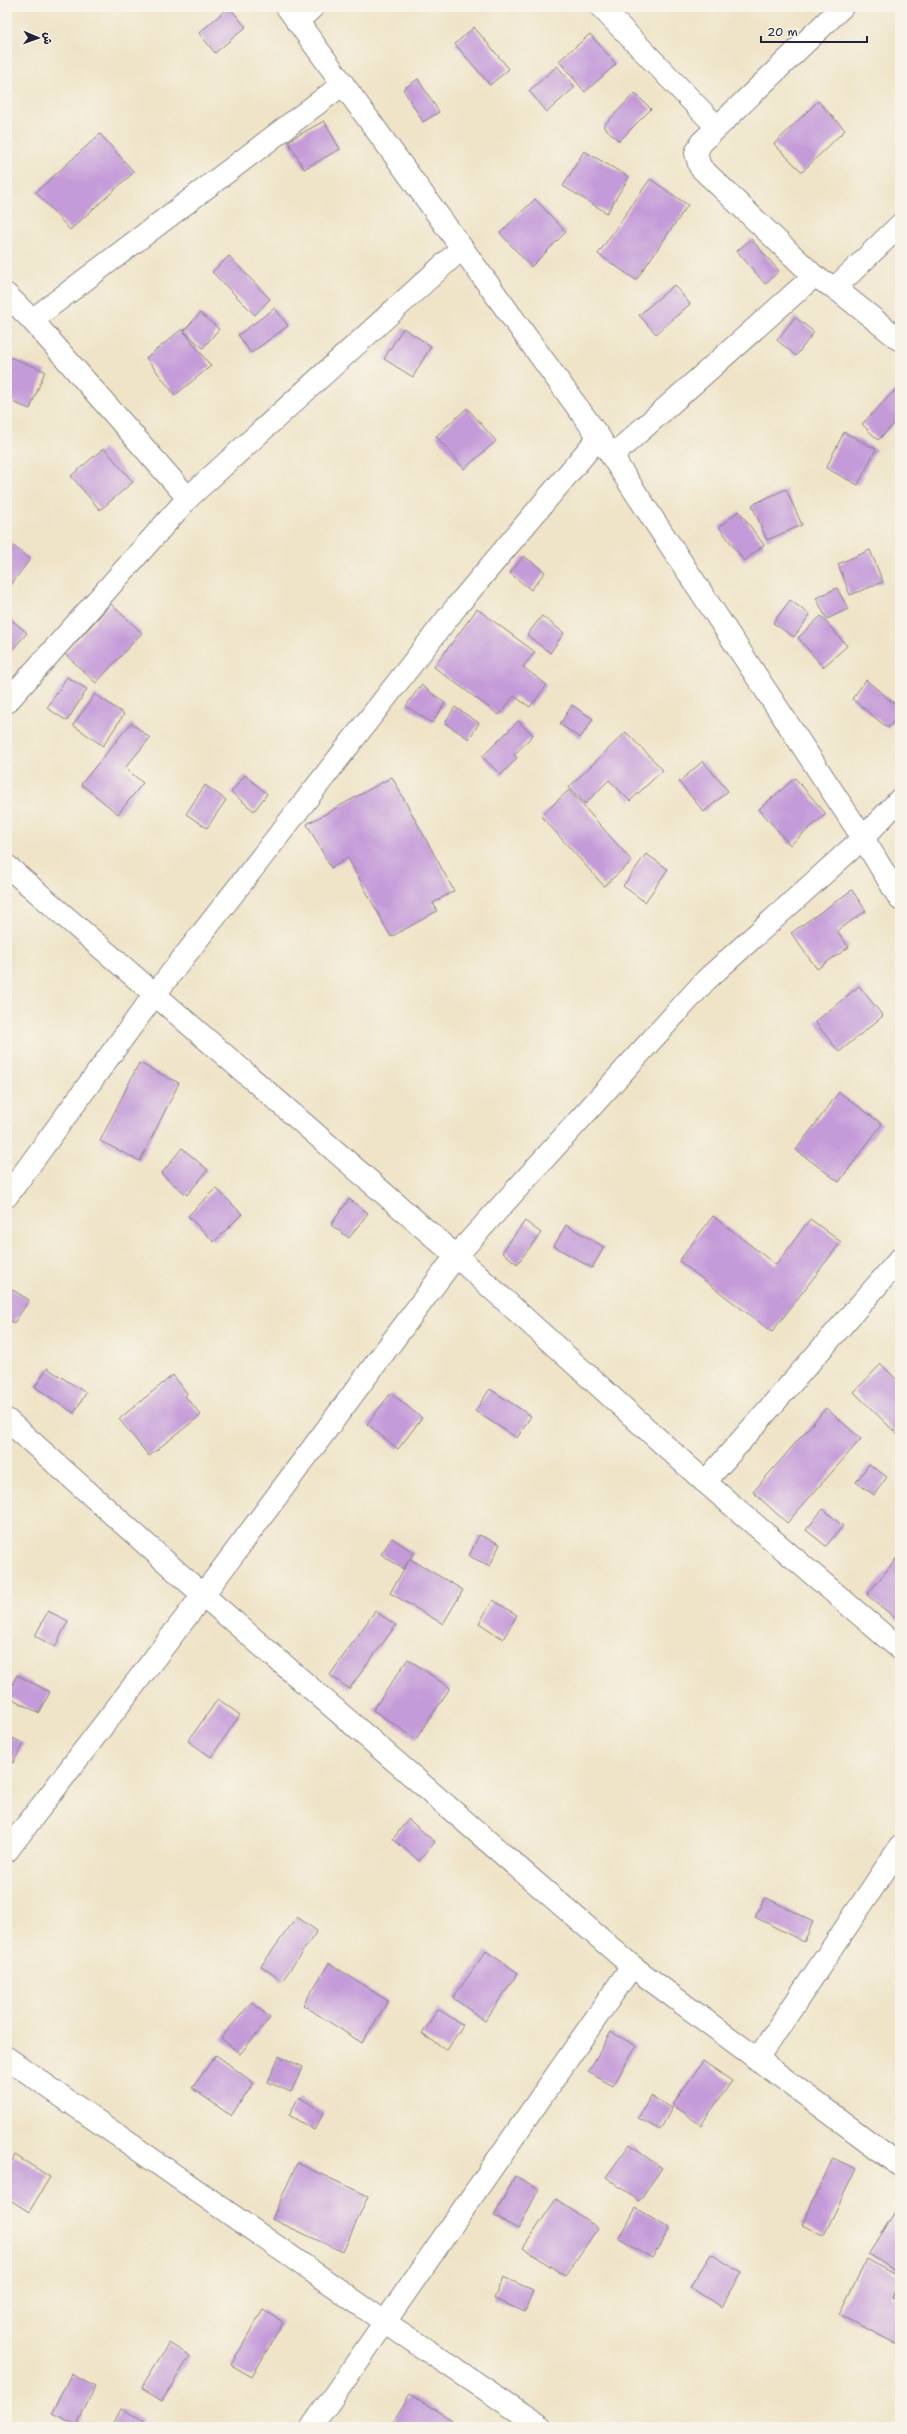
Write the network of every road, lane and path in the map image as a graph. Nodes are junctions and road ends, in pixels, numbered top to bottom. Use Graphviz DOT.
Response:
graph roads {
  1 [pos="313,7"];
  2 [pos="601,7"];
  3 [pos="842,7"];
  4 [pos="292,14"];
  5 [pos="343,84"];
  6 [pos="717,127"];
  7 [pos="900,225"];
  8 [pos="462,248"];
  9 [pos="814,276"];
  10 [pos="835,288"];
  11 [pos="7,295"];
  12 [pos="32,320"];
  13 [pos="900,340"];
  14 [pos="599,437"];
  15 [pos="612,456"];
  16 [pos="188,498"];
  17 [pos="7,702"];
  18 [pos="900,799"];
  19 [pos="863,838"];
  20 [pos="7,866"];
  21 [pos="900,899"];
  22 [pos="155,994"];
  23 [pos="7,1196"];
  24 [pos="456,1256"];
  25 [pos="900,1259"];
  26 [pos="7,1420"];
  27 [pos="705,1482"];
  28 [pos="203,1594"];
  29 [pos="900,1649"];
  30 [pos="900,1847"];
  31 [pos="7,1851"];
  32 [pos="632,1966"];
  33 [pos="7,2058"];
  34 [pos="757,2060"];
  35 [pos="900,2165"];
  36 [pos="386,2323"];
  37 [pos="312,2427"];
  38 [pos="542,2427"];
  1 -- 4 [label="street"];
  2 -- 6 [label="street"];
  3 -- 6 [label="street"];
  4 -- 5 [label="street"];
  5 -- 8 [label="street"];
  5 -- 12 [label="street"];
  6 -- 9 [label="street"];
  7 -- 10 [label="street"];
  8 -- 14 [label="street"];
  8 -- 16 [label="street"];
  9 -- 10 [label="street"];
  9 -- 15 [label="street"];
  10 -- 13 [label="street"];
  11 -- 12 [label="street"];
  12 -- 16 [label="street"];
  14 -- 15 [label="street"];
  14 -- 22 [label="street"];
  15 -- 19 [label="street"];
  16 -- 17 [label="street"];
  18 -- 19 [label="street"];
  19 -- 21 [label="street"];
  19 -- 24 [label="street"];
  20 -- 22 [label="street"];
  22 -- 23 [label="street"];
  22 -- 24 [label="street"];
  24 -- 27 [label="street"];
  24 -- 28 [label="street"];
  25 -- 27 [label="street"];
  26 -- 28 [label="street"];
  27 -- 29 [label="street"];
  28 -- 31 [label="street"];
  28 -- 32 [label="street"];
  30 -- 34 [label="street"];
  32 -- 34 [label="street"];
  32 -- 36 [label="street"];
  33 -- 36 [label="street"];
  34 -- 35 [label="street"];
  36 -- 37 [label="street"];
  36 -- 38 [label="street"];
}
